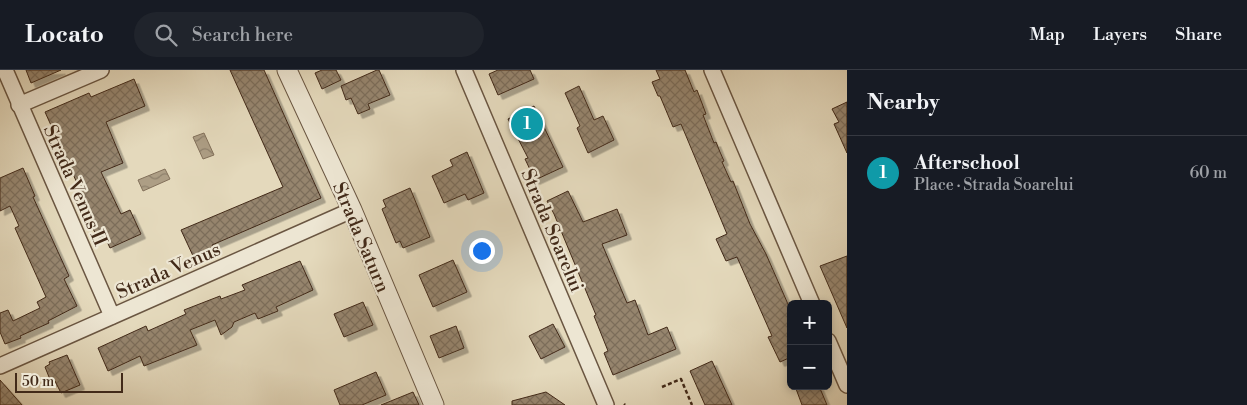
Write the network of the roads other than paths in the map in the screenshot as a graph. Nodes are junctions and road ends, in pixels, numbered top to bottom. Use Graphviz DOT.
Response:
graph roads {
  1 [pos="5,70"];
  2 [pos="101,70"];
  3 [pos="287,70"];
  4 [pos="464,70"];
  5 [pos="712,70"];
  6 [pos="19,105"];
  7 [pos="352,210"];
  8 [pos="810,300"];
  9 [pos="112,316"];
  10 [pos="830,345"];
  11 [pos="0,366"];
  12 [pos="847,385"];
  13 [pos="434,405"];
  14 [pos="606,405"];
  1 -- 6 [label="street, Strada Venus II"];
  2 -- 6 [label="street"];
  3 -- 7 [label="street, Strada Saturn"];
  4 -- 14 [label="street, Strada Soarelui"];
  5 -- 8 [label="street"];
  6 -- 9 [label="street, Strada Venus II"];
  7 -- 9 [label="street, Strada Venus"];
  7 -- 13 [label="street, Strada Saturn"];
  9 -- 11 [label="street, Strada Venus"];
  10 -- 12 [label="street"];
}
